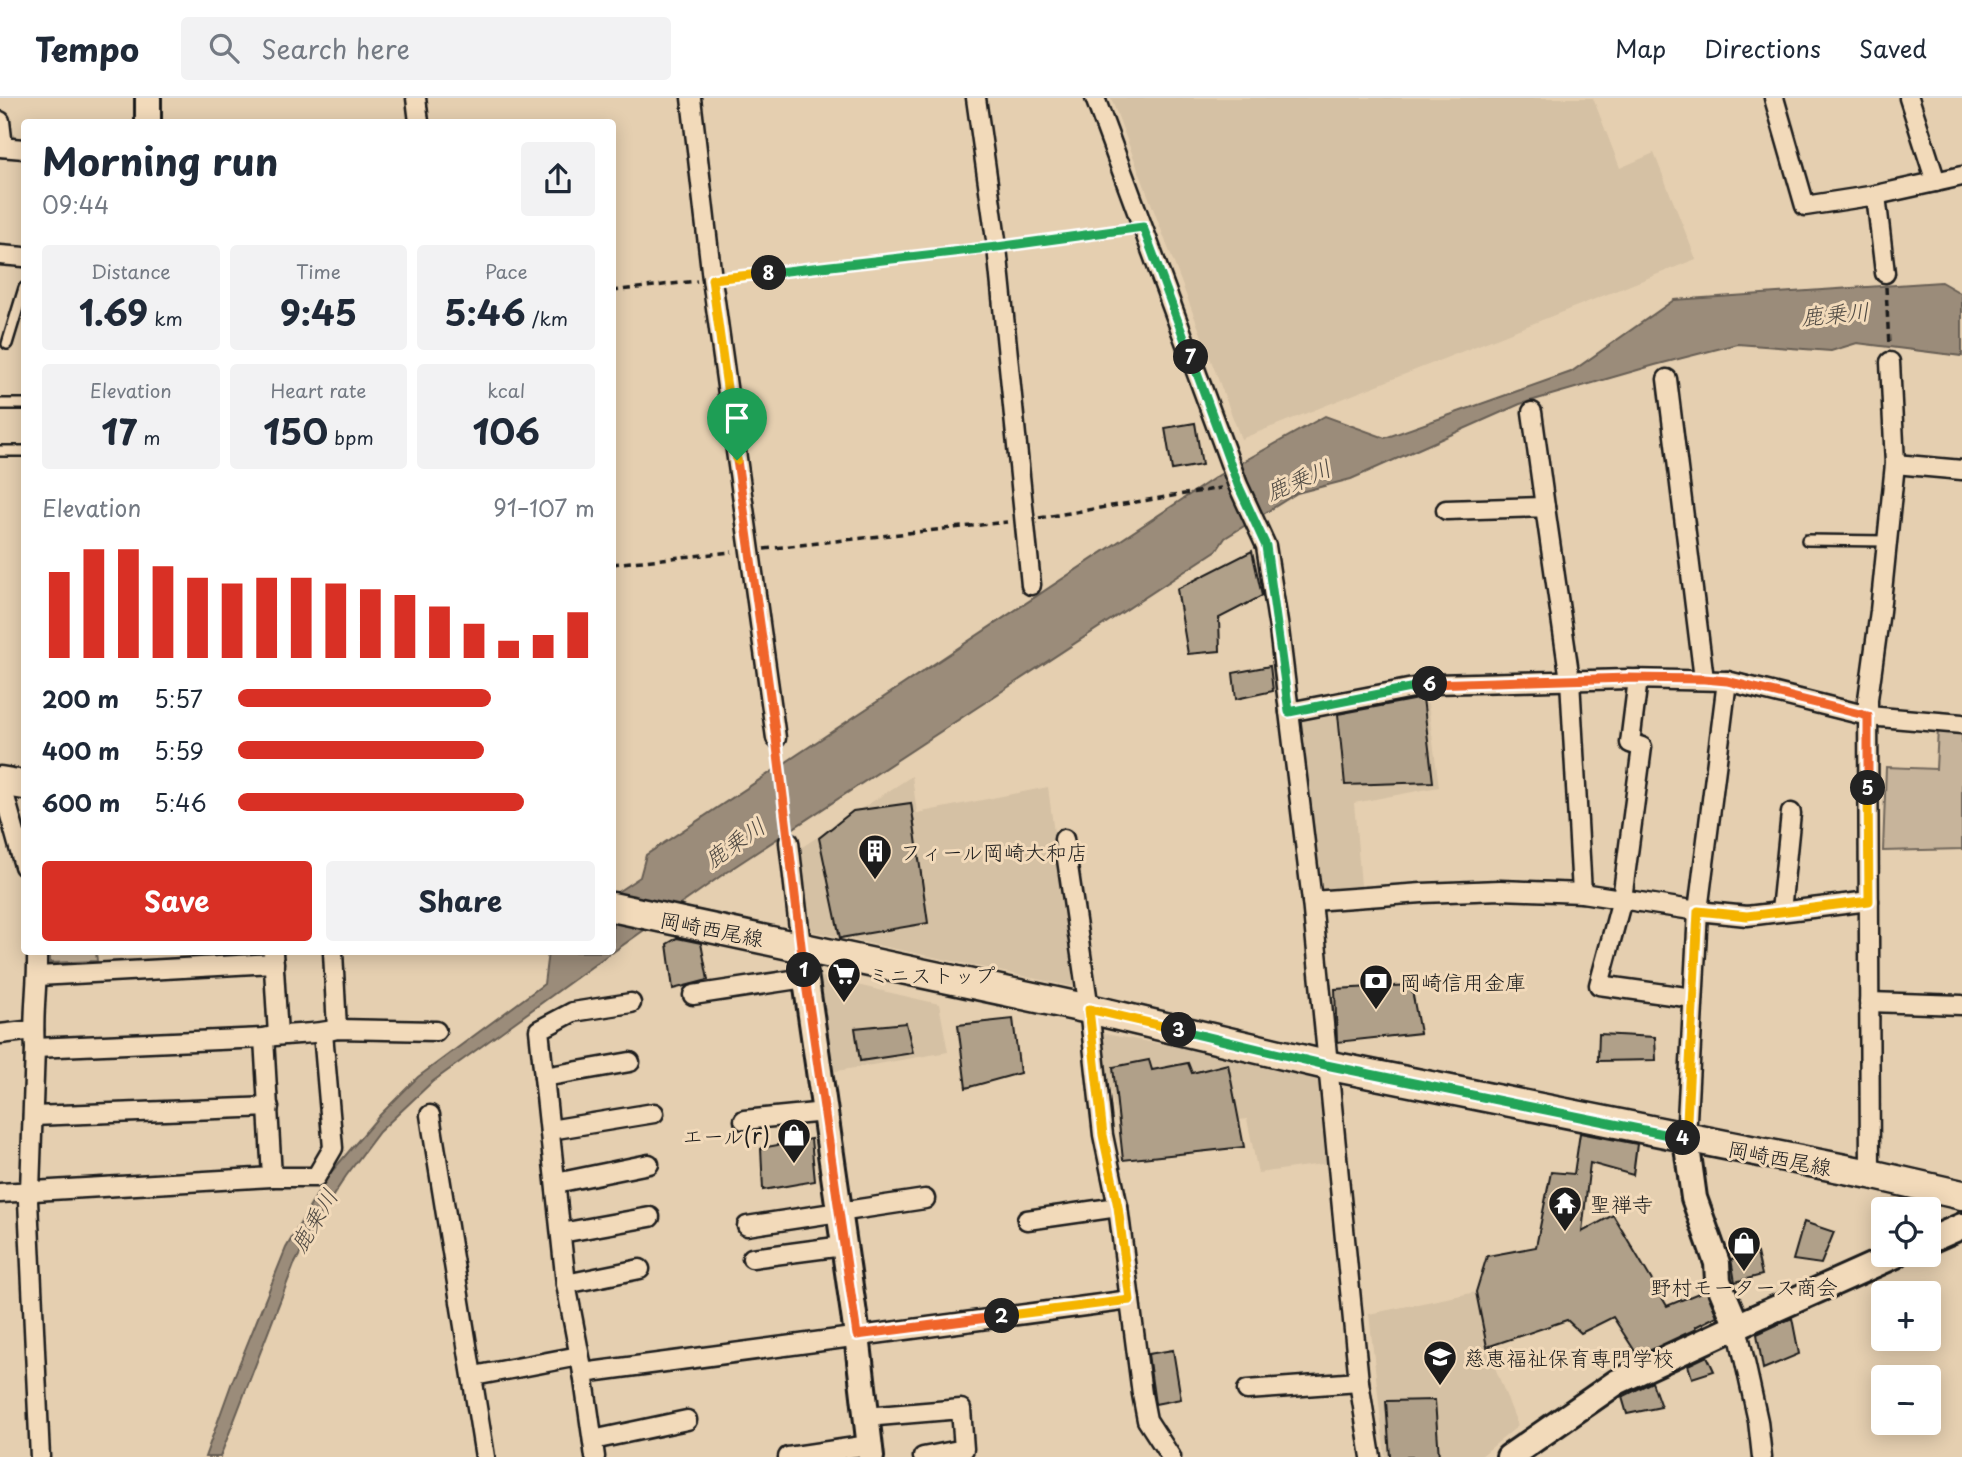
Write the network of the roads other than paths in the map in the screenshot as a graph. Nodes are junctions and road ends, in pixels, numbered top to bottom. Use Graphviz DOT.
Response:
graph roads {
  1 [pos="148,98"];
  2 [pos="416,98"];
  3 [pos="691,98"];
  4 [pos="976,98"];
  5 [pos="1096,98"];
  6 [pos="1909,98"];
  7 [pos="1779,99"];
  8 [pos="148,119"];
  9 [pos="419,119"];
  10 [pos="0,121"];
  11 [pos="1,147"];
  12 [pos="21,149"];
  13 [pos="1962,176"];
  14 [pos="1936,182"];
  15 [pos="1876,195"];
  16 [pos="0,255"];
  17 [pos="21,257"];
  18 [pos="1885,273"];
  19 [pos="21,298"];
  20 [pos="7,344"];
  21 [pos="1890,362"];
  22 [pos="1667,379"];
  23 [pos="0,404"];
  24 [pos="21,404"];
  25 [pos="1532,412"];
  26 [pos="0,451"];
  27 [pos="21,451"];
  28 [pos="1895,464"];
  29 [pos="1962,470"];
  30 [pos="1545,507"];
  31 [pos="1446,510"];
  32 [pos="1807,540"];
  33 [pos="1887,541"];
  34 [pos="1031,585"];
  35 [pos="1638,679"];
  36 [pos="1704,679"];
  37 [pos="1570,680"];
  38 [pos="1727,681"];
  39 [pos="1289,712"];
  40 [pos="1868,716"];
  41 [pos="1962,724"];
  42 [pos="776,738"];
  43 [pos="11,783"];
  44 [pos="1791,813"];
  45 [pos="1064,839"];
  46 [pos="789,842"];
  47 [pos="21,855"];
  48 [pos="1582,893"];
  49 [pos="1622,899"];
  50 [pos="1312,901"];
  51 [pos="1869,901"];
  52 [pos="616,908"];
  53 [pos="1698,911"];
  54 [pos="1781,911"];
  55 [pos="801,946"];
  56 [pos="37,955"];
  57 [pos="333,955"];
  58 [pos="274,957"];
  59 [pos="38,976"];
  60 [pos="805,978"];
  61 [pos="693,995"];
  62 [pos="1693,998"];
  63 [pos="1870,1002"];
  64 [pos="631,1003"];
  65 [pos="1962,1005"];
  66 [pos="1089,1009"];
  67 [pos="330,1031"];
  68 [pos="436,1031"];
  69 [pos="0,1034"];
  70 [pos="271,1036"];
  71 [pos="34,1039"];
  72 [pos="630,1062"];
  73 [pos="1326,1065"];
  74 [pos="544,1077"];
  75 [pos="269,1107"];
  76 [pos="825,1112"];
  77 [pos="654,1113"];
  78 [pos="430,1115"];
  79 [pos="33,1116"];
  80 [pos="744,1121"];
  81 [pos="550,1130"];
  82 [pos="1686,1139"];
  83 [pos="649,1164"];
  84 [pos="1870,1174"];
  85 [pos="272,1177"];
  86 [pos="556,1183"];
  87 [pos="30,1190"];
  88 [pos="0,1193"];
  89 [pos="1962,1195"];
  90 [pos="925,1199"];
  91 [pos="1118,1207"];
  92 [pos="839,1213"];
  93 [pos="650,1217"];
  94 [pos="1027,1220"];
  95 [pos="747,1226"];
  96 [pos="1962,1226"];
  97 [pos="561,1233"];
  98 [pos="1941,1235"];
  99 [pos="843,1246"];
  100 [pos="752,1258"];
  101 [pos="1871,1266"];
  102 [pos="640,1269"];
  103 [pos="566,1284"];
  104 [pos="1130,1300"];
  105 [pos="1737,1326"];
  106 [pos="857,1335"];
  107 [pos="581,1364"];
  108 [pos="474,1376"];
  109 [pos="1359,1382"];
  110 [pos="1247,1390"];
  111 [pos="866,1417"];
  112 [pos="687,1420"];
  113 [pos="594,1448"];
  114 [pos="870,1451"];
  115 [pos="40,1457"];
  116 [pos="485,1457"];
  117 [pos="788,1457"];
  118 [pos="923,1457"];
  119 [pos="1171,1457"];
  120 [pos="1371,1457"];
  121 [pos="1509,1457"];
  122 [pos="1762,1457"];
  1 -- 8 [label="street"];
  2 -- 9 [label="street"];
  3 -- 42 [label="street"];
  4 -- 34 [label="street"];
  5 -- 39 [label="street"];
  6 -- 14 [label="street"];
  7 -- 15 [label="street"];
  10 -- 11 [label="street"];
  11 -- 12 [label="street"];
  13 -- 14 [label="street"];
  14 -- 15 [label="street"];
  15 -- 18 [label="street"];
  16 -- 17 [label="street"];
  19 -- 20 [label="lane"];
  21 -- 28 [label="street"];
  22 -- 36 [label="street"];
  23 -- 24 [label="lane"];
  25 -- 30 [label="street"];
  26 -- 27 [label="lane"];
  28 -- 29 [label="street"];
  28 -- 33 [label="street"];
  30 -- 31 [label="street"];
  30 -- 37 [label="street"];
  32 -- 33 [label="lane"];
  33 -- 40 [label="street"];
  35 -- 36 [label="street"];
  35 -- 37 [label="street"];
  35 -- 49 [label="street"];
  36 -- 38 [label="street"];
  37 -- 39 [label="street"];
  37 -- 48 [label="street"];
  38 -- 40 [label="street"];
  38 -- 53 [label="street"];
  39 -- 50 [label="street"];
  40 -- 41 [label="street"];
  40 -- 51 [label="street"];
  43 -- 47 [label="street"];
  44 -- 54 [label="street"];
  45 -- 66 [label="street"];
  46 -- 55 [label="street"];
  48 -- 49 [label="street"];
  48 -- 50 [label="street"];
  49 -- 53 [label="street"];
  49 -- 62 [label="street"];
  50 -- 73 [label="street"];
  51 -- 54 [label="street"];
  51 -- 63 [label="street"];
  52 -- 55 [label="main road, 岡崎西尾線"];
  53 -- 54 [label="street"];
  53 -- 62 [label="street"];
  55 -- 60 [label="street"];
  55 -- 66 [label="main road, 岡崎西尾線"];
  56 -- 59 [label="street"];
  57 -- 67 [label="street"];
  58 -- 59 [label="street"];
  58 -- 70 [label="street"];
  59 -- 71 [label="street"];
  60 -- 61 [label="street"];
  60 -- 76 [label="street"];
  62 -- 82 [label="street"];
  63 -- 65 [label="street"];
  63 -- 84 [label="street"];
  64 -- 74 [label="street"];
  66 -- 73 [label="main road, 岡崎西尾線"];
  66 -- 91 [label="street"];
  67 -- 68 [label="street"];
  67 -- 70 [label="street"];
  67 -- 85 [label="street"];
  69 -- 71 [label="street"];
  70 -- 71 [label="street"];
  70 -- 75 [label="street"];
  71 -- 79 [label="street"];
  72 -- 74 [label="street"];
  73 -- 82 [label="main road, 岡崎西尾線"];
  73 -- 109 [label="street"];
  74 -- 81 [label="street"];
  75 -- 79 [label="street"];
  75 -- 85 [label="street"];
  76 -- 80 [label="street"];
  76 -- 92 [label="street"];
  77 -- 81 [label="street"];
  78 -- 108 [label="street"];
  79 -- 87 [label="street"];
  81 -- 86 [label="street"];
  82 -- 84 [label="main road, 岡崎西尾線"];
  82 -- 105 [label="street"];
  83 -- 86 [label="street"];
  84 -- 89 [label="main road, 岡崎西尾線"];
  85 -- 87 [label="street"];
  86 -- 97 [label="street"];
  87 -- 88 [label="street"];
  87 -- 115 [label="street"];
  90 -- 92 [label="street"];
  91 -- 94 [label="street"];
  91 -- 104 [label="street"];
  92 -- 95 [label="street"];
  92 -- 99 [label="street"];
  93 -- 97 [label="street"];
  96 -- 98 [label="street"];
  97 -- 103 [label="street"];
  99 -- 100 [label="street"];
  99 -- 106 [label="street"];
  101 -- 105 [label="street"];
  102 -- 103 [label="street"];
  103 -- 107 [label="street"];
  104 -- 106 [label="street"];
  104 -- 119 [label="street"];
  105 -- 121 [label="street"];
  105 -- 122 [label="street"];
  106 -- 107 [label="street"];
  106 -- 111 [label="street"];
  107 -- 108 [label="street"];
  107 -- 113 [label="street"];
  108 -- 116 [label="street"];
  109 -- 110 [label="street"];
  109 -- 120 [label="street"];
  111 -- 114 [label="street"];
  111 -- 118 [label="street"];
  112 -- 113 [label="street"];
  114 -- 117 [label="street"];
}
